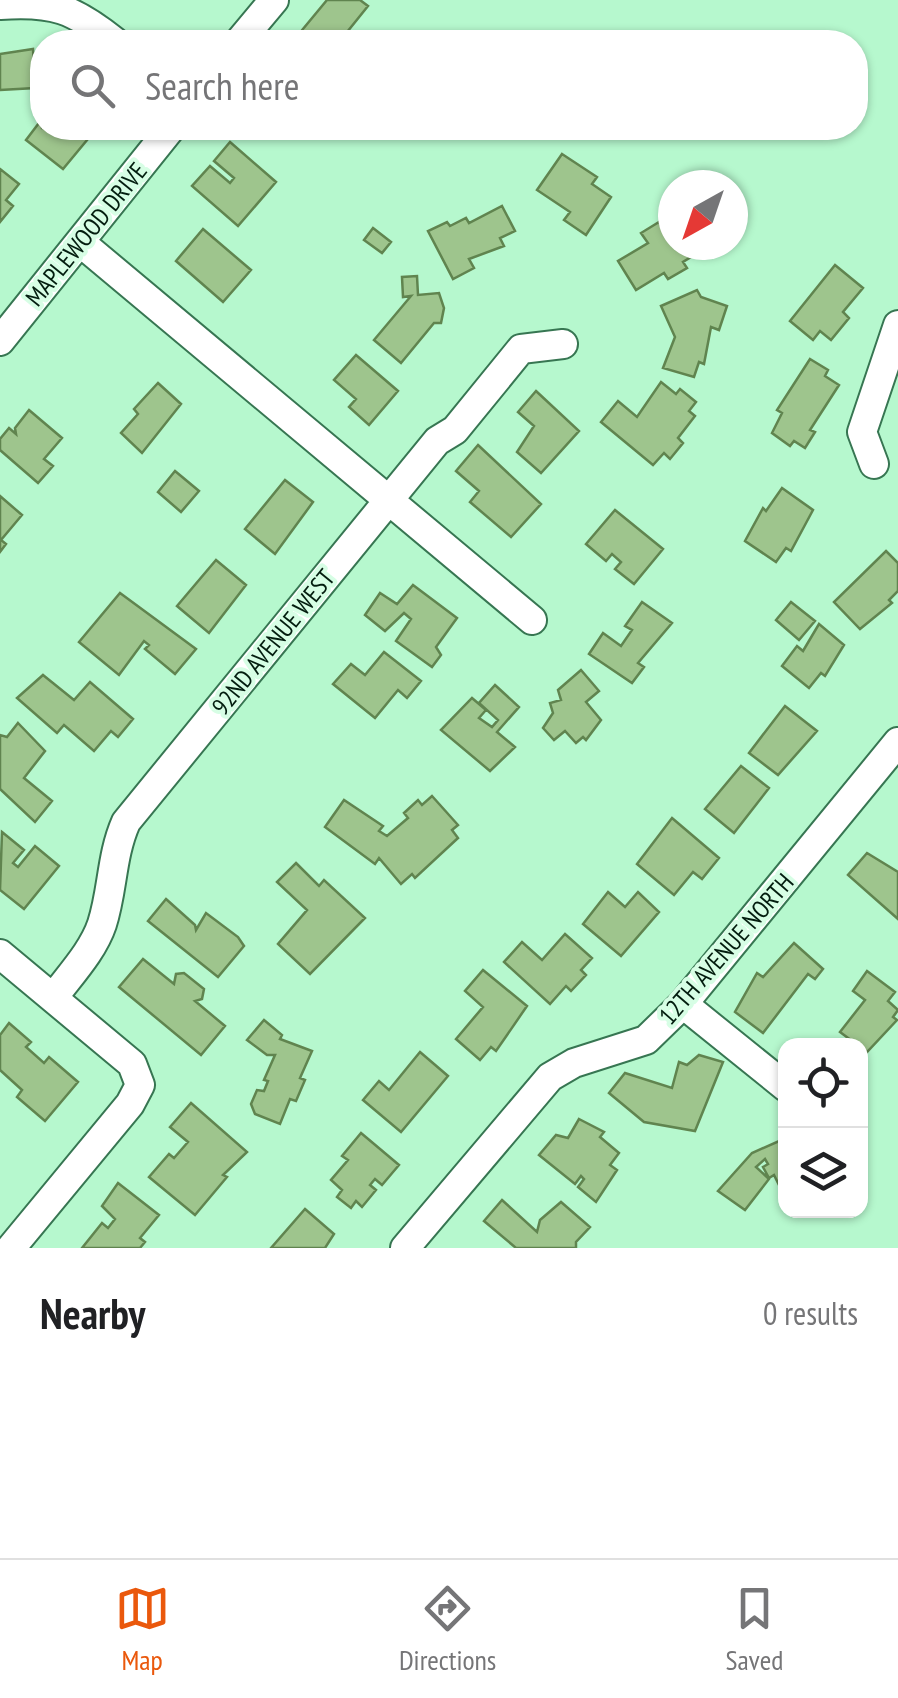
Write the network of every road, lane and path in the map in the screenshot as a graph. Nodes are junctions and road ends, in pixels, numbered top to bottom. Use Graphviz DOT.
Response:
graph roads {
  1 [pos="274,0"];
  2 [pos="0,5"];
  3 [pos="98,30"];
  4 [pos="249,30"];
  5 [pos="161,140"];
  6 [pos="80,242"];
  7 [pos="898,326"];
  8 [pos="0,341"];
  9 [pos="563,344"];
  10 [pos="874,464"];
  11 [pos="388,500"];
  12 [pos="532,620"];
  13 [pos="898,742"];
  14 [pos="0,954"];
  15 [pos="53,998"];
  16 [pos="683,1004"];
  17 [pos="778,1081"];
  18 [pos="11,1248"];
  19 [pos="405,1248"];
  1 -- 4 [label="street"];
  2 -- 3 [label="street"];
  5 -- 6 [label="street, MAPLEWOOD DRIVE"];
  6 -- 8 [label="street, MAPLEWOOD DRIVE"];
  6 -- 11 [label="street"];
  7 -- 10 [label="street"];
  9 -- 11 [label="street, 92ND AVENUE WEST"];
  11 -- 12 [label="street"];
  11 -- 15 [label="street, 92ND AVENUE WEST"];
  13 -- 16 [label="street, 12TH AVENUE NORTH"];
  14 -- 15 [label="street"];
  15 -- 18 [label="street"];
  16 -- 17 [label="street"];
  16 -- 19 [label="street, 12TH AVENUE NORTH"];
}
